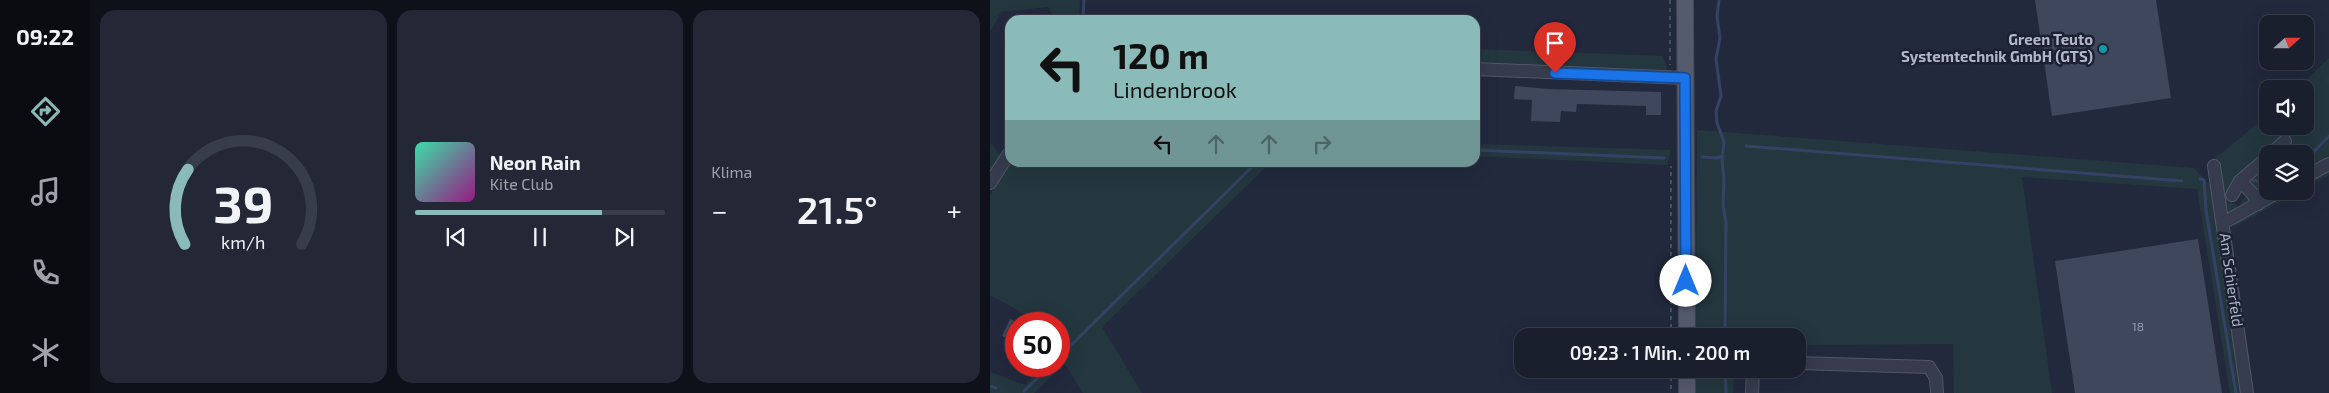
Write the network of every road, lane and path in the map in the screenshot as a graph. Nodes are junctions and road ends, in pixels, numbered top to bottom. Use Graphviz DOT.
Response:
graph roads {
  1 [pos="1686,0"];
  2 [pos="1480,69"];
  3 [pos="1685,78"];
  4 [pos="2285,141"];
  5 [pos="2281,145"];
  6 [pos="1005,160"];
  7 [pos="2329,164"];
  8 [pos="2259,165"];
  9 [pos="2214,166"];
  10 [pos="2314,172"];
  11 [pos="2240,182"];
  12 [pos="990,183"];
  13 [pos="2232,195"];
  14 [pos="2265,200"];
  15 [pos="2258,204"];
  16 [pos="2223,223"];
  17 [pos="1687,328"];
  18 [pos="1806,364"];
  19 [pos="1671,378"];
  20 [pos="1687,378"];
  21 [pos="1753,378"];
  22 [pos="1671,393"];
  23 [pos="1687,393"];
  24 [pos="1752,393"];
  25 [pos="1937,393"];
  26 [pos="2247,393"];
  1 -- 3 [label="main road"];
  2 -- 3 [label="street"];
  3 -- 17 [label="main road"];
  4 -- 5 [label="street"];
  6 -- 12 [label="street"];
  7 -- 10 [label="street"];
  8 -- 11 [label="street"];
  9 -- 16 [label="street, Am Schierfeld"];
  11 -- 13 [label="street"];
  11 -- 15 [label="street"];
  14 -- 15 [label="street"];
  15 -- 16 [label="street"];
  16 -- 26 [label="street, Am Schierfeld"];
  18 -- 25 [label="street"];
  19 -- 22 [label="path"];
  20 -- 23 [label="main road"];
  21 -- 24 [label="street"];
}
